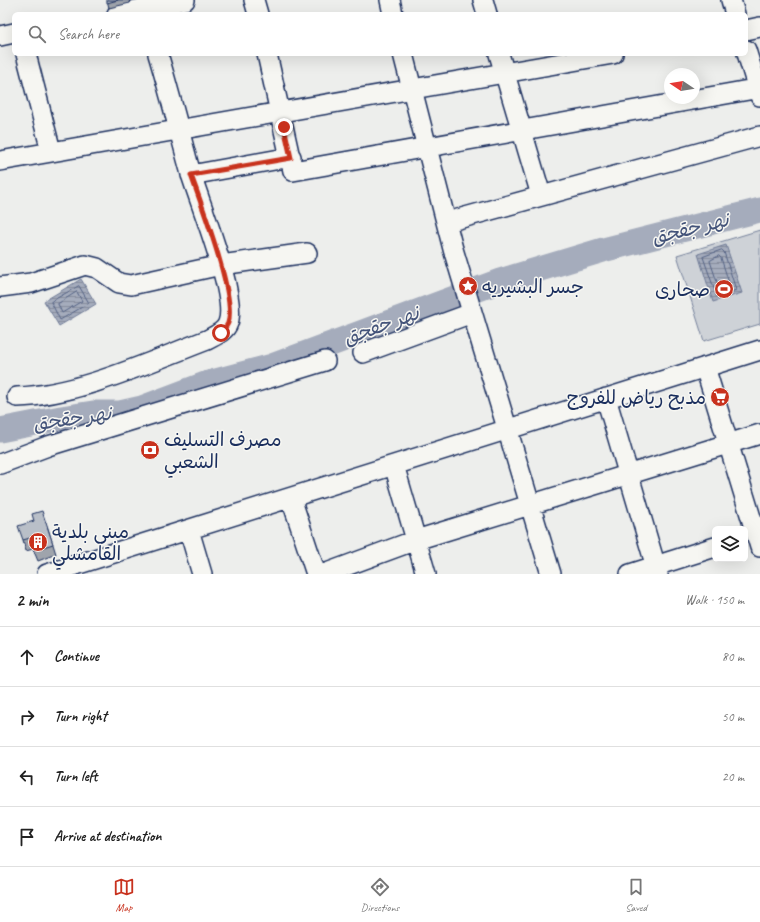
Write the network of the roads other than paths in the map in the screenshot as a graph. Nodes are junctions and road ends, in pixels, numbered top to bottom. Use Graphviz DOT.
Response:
graph roads {
  1 [pos="185,0"];
  2 [pos="254,0"];
  3 [pos="390,0"];
  4 [pos="483,0"];
  5 [pos="731,0"];
  6 [pos="144,8"];
  7 [pos="126,12"];
  8 [pos="257,12"];
  9 [pos="393,12"];
  10 [pos="486,12"];
  11 [pos="734,12"];
  12 [pos="760,27"];
  13 [pos="748,30"];
  14 [pos="12,33"];
  15 [pos="0,36"];
  16 [pos="27,56"];
  17 [pos="159,56"];
  18 [pos="267,56"];
  19 [pos="404,56"];
  20 [pos="500,56"];
  21 [pos="602,56"];
  22 [pos="748,56"];
  23 [pos="505,73"];
  24 [pos="412,90"];
  25 [pos="759,91"];
  26 [pos="281,112"];
  27 [pos="180,129"];
  28 [pos="522,130"];
  29 [pos="760,136"];
  30 [pos="427,148"];
  31 [pos="51,151"];
  32 [pos="291,158"];
  33 [pos="0,161"];
  34 [pos="191,175"];
  35 [pos="541,195"];
  36 [pos="447,222"];
  37 [pos="307,253"];
  38 [pos="221,265"];
  39 [pos="0,287"];
  40 [pos="470,306"];
  41 [pos="760,350"];
  42 [pos="363,353"];
  43 [pos="325,361"];
  44 [pos="705,367"];
  45 [pos="17,397"];
  46 [pos="606,398"];
  47 [pos="506,430"];
  48 [pos="760,434"];
  49 [pos="730,443"];
  50 [pos="0,464"];
  51 [pos="394,465"];
  52 [pos="628,475"];
  53 [pos="291,498"];
  54 [pos="530,505"];
  55 [pos="189,530"];
  56 [pos="755,538"];
  57 [pos="416,540"];
  58 [pos="712,548"];
  59 [pos="84,569"];
  60 [pos="657,570"];
  61 [pos="47,574"];
  62 [pos="202,574"];
  63 [pos="316,574"];
  64 [pos="324,574"];
  65 [pos="426,574"];
  66 [pos="551,574"];
  67 [pos="630,574"];
  1 -- 6 [label="street"];
  2 -- 8 [label="street"];
  3 -- 9 [label="street"];
  4 -- 10 [label="street"];
  5 -- 11 [label="street"];
  6 -- 7 [label="street"];
  12 -- 13 [label="street"];
  14 -- 15 [label="street"];
  16 -- 31 [label="street"];
  17 -- 27 [label="street"];
  18 -- 26 [label="street"];
  19 -- 24 [label="street"];
  20 -- 23 [label="street"];
  21 -- 23 [label="street"];
  22 -- 25 [label="street"];
  23 -- 24 [label="street"];
  23 -- 28 [label="street"];
  24 -- 26 [label="street"];
  24 -- 30 [label="street"];
  25 -- 28 [label="street"];
  26 -- 27 [label="street"];
  26 -- 32 [label="street"];
  27 -- 31 [label="street"];
  27 -- 34 [label="street"];
  28 -- 30 [label="street"];
  28 -- 35 [label="street"];
  29 -- 35 [label="street"];
  30 -- 32 [label="street"];
  30 -- 36 [label="street"];
  31 -- 33 [label="street"];
  32 -- 34 [label="street"];
  34 -- 38 [label="street"];
  35 -- 36 [label="street"];
  36 -- 40 [label="street"];
  37 -- 38 [label="street"];
  38 -- 39 [label="street"];
  38 -- 45 [label="street"];
  40 -- 42 [label="street"];
  40 -- 47 [label="street"];
  41 -- 44 [label="street"];
  43 -- 50 [label="street"];
  44 -- 46 [label="street"];
  44 -- 49 [label="street"];
  46 -- 47 [label="street"];
  46 -- 52 [label="street"];
  47 -- 51 [label="street"];
  47 -- 54 [label="street"];
  48 -- 49 [label="street"];
  49 -- 52 [label="street"];
  49 -- 56 [label="street"];
  51 -- 53 [label="street"];
  51 -- 57 [label="street"];
  52 -- 54 [label="street"];
  52 -- 60 [label="street"];
  53 -- 55 [label="street"];
  53 -- 63 [label="street"];
  54 -- 57 [label="street"];
  54 -- 66 [label="street"];
  55 -- 59 [label="street"];
  55 -- 62 [label="street"];
  57 -- 64 [label="street"];
  57 -- 65 [label="street"];
  58 -- 60 [label="street"];
  59 -- 61 [label="street"];
  60 -- 67 [label="street"];
}
